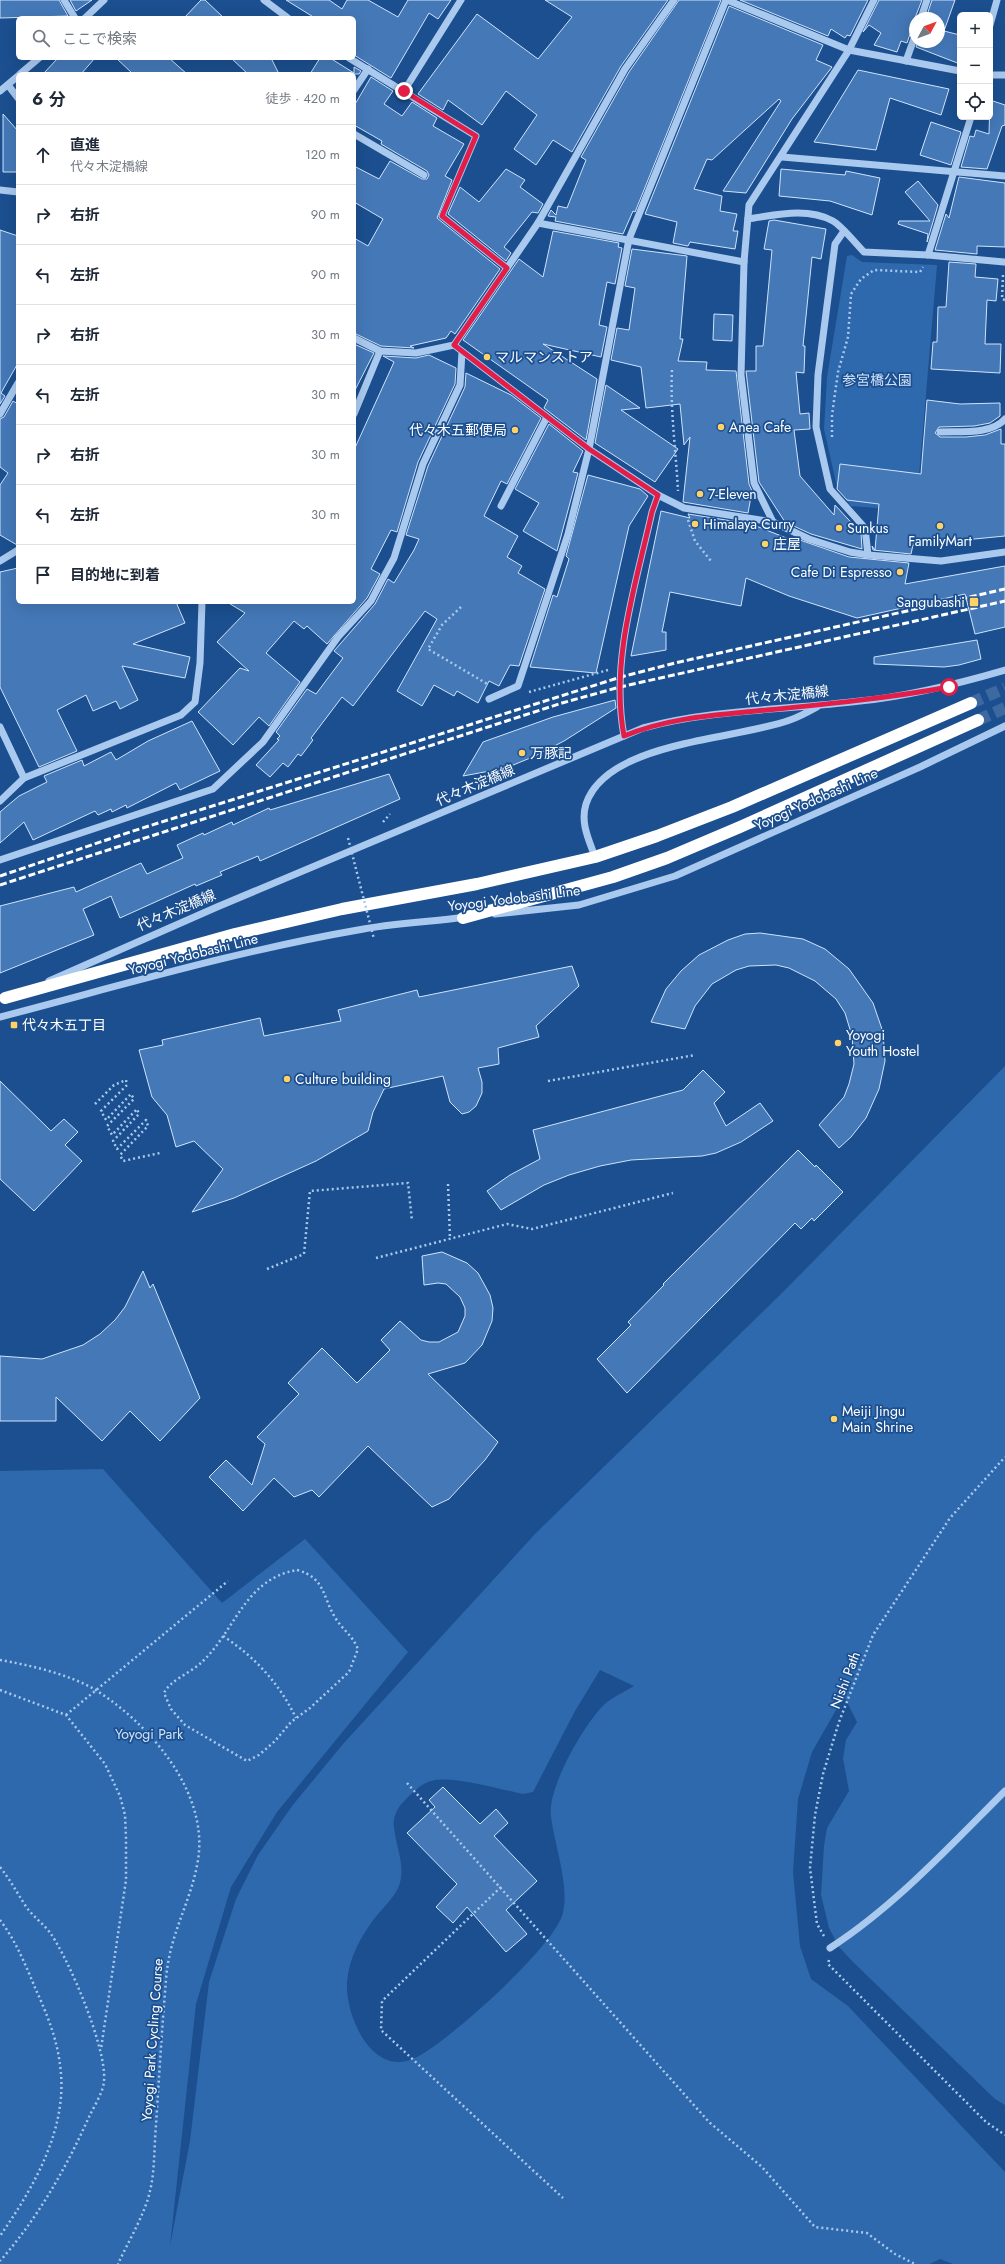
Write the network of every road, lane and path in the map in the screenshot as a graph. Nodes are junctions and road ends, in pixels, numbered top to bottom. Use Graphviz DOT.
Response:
graph roads {
  1 [pos="64,0"];
  2 [pos="104,0"];
  3 [pos="264,0"];
  4 [pos="461,0"];
  5 [pos="674,0"];
  6 [pos="726,0"];
  7 [pos="874,0"];
  8 [pos="928,0"];
  9 [pos="997,0"];
  10 [pos="923,12"];
  11 [pos="993,14"];
  12 [pos="74,16"];
  13 [pos="87,16"];
  14 [pos="285,16"];
  15 [pos="911,48"];
  16 [pos="849,50"];
  17 [pos="37,60"];
  18 [pos="353,60"];
  19 [pos="906,61"];
  20 [pos="368,69"];
  21 [pos="957,70"];
  22 [pos="23,72"];
  23 [pos="993,75"];
  24 [pos="1005,75"];
  25 [pos="16,78"];
  26 [pos="8,85"];
  27 [pos="356,87"];
  28 [pos="0,91"];
  29 [pos="404,91"];
  30 [pos="16,95"];
  31 [pos="970,120"];
  32 [pos="356,135"];
  33 [pos="782,157"];
  34 [pos="954,172"];
  35 [pos="424,175"];
  36 [pos="1005,176"];
  37 [pos="0,190"];
  38 [pos="16,192"];
  39 [pos="748,219"];
  40 [pos="538,223"];
  41 [pos="844,231"];
  42 [pos="629,239"];
  43 [pos="928,255"];
  44 [pos="744,262"];
  45 [pos="1004,262"];
  46 [pos="507,268"];
  47 [pos="1005,300"];
  48 [pos="356,339"];
  49 [pos="454,345"];
  50 [pos="380,351"];
  51 [pos="462,352"];
  52 [pos="672,370"];
  53 [pos="16,386"];
  54 [pos="356,409"];
  55 [pos="0,414"];
  56 [pos="547,417"];
  57 [pos="1005,419"];
  58 [pos="940,432"];
  59 [pos="589,449"];
  60 [pos="821,450"];
  61 [pos="658,495"];
  62 [pos="501,506"];
  63 [pos="681,506"];
  64 [pos="773,522"];
  65 [pos="16,551"];
  66 [pos="1005,552"];
  67 [pos="868,555"];
  68 [pos="0,561"];
  69 [pos="711,562"];
  70 [pos="202,604"];
  71 [pos="462,607"];
  72 [pos="622,665"];
  73 [pos="1005,670"];
  74 [pos="518,686"];
  75 [pos="502,692"];
  76 [pos="490,699"];
  77 [pos="971,703"];
  78 [pos="822,705"];
  79 [pos="978,720"];
  80 [pos="1005,726"];
  81 [pos="0,727"];
  82 [pos="624,736"];
  83 [pos="24,778"];
  84 [pos="0,801"];
  85 [pos="390,814"];
  86 [pos="383,822"];
  87 [pos="348,838"];
  88 [pos="594,857"];
  89 [pos="0,860"];
  90 [pos="463,918"];
  91 [pos="374,939"];
  92 [pos="2,999"];
  93 [pos="0,1017"];
  94 [pos="696,1055"];
  95 [pos="548,1081"];
  96 [pos="95,1104"];
  97 [pos="160,1153"];
  98 [pos="448,1184"];
  99 [pos="673,1193"];
  100 [pos="412,1221"];
  101 [pos="450,1239"];
  102 [pos="376,1258"];
  103 [pos="267,1269"];
  104 [pos="1005,1457"];
  105 [pos="228,1581"];
  106 [pos="223,1636"];
  107 [pos="0,1660"];
  108 [pos="0,1690"];
  109 [pos="96,1690"];
  110 [pos="66,1715"];
  111 [pos="296,1718"];
  112 [pos="407,1783"];
  113 [pos="1005,1791"];
  114 [pos="0,1867"];
  115 [pos="501,1887"];
  116 [pos="0,1920"];
  117 [pos="830,1948"];
  118 [pos="101,2050"];
  119 [pos="1005,2135"];
  120 [pos="563,2198"];
  121 [pos="0,2236"];
  122 [pos="0,2261"];
  123 [pos="118,2264"];
  124 [pos="915,2264"];
  1 -- 12 [label="street"];
  2 -- 13 [label="street"];
  3 -- 14 [label="street"];
  4 -- 29 [label="street"];
  5 -- 40 [label="street"];
  6 -- 16 [label="street"];
  6 -- 42 [label="street"];
  7 -- 16 [label="street"];
  8 -- 10 [label="street"];
  9 -- 11 [label="street"];
  15 -- 19 [label="street"];
  16 -- 19 [label="street"];
  16 -- 33 [label="street"];
  17 -- 22 [label="street"];
  18 -- 20 [label="street"];
  19 -- 21 [label="street"];
  20 -- 27 [label="street"];
  20 -- 29 [label="street"];
  23 -- 24 [label="street"];
  25 -- 26 [label="street"];
  26 -- 28 [label="street"];
  26 -- 30 [label="street"];
  29 -- 46 [label="street"];
  31 -- 34 [label="street"];
  32 -- 35 [label="street"];
  33 -- 34 [label="street"];
  33 -- 39 [label="street"];
  34 -- 36 [label="street"];
  34 -- 43 [label="street"];
  37 -- 38 [label="street"];
  39 -- 41 [label="street"];
  39 -- 44 [label="street"];
  40 -- 42 [label="street"];
  40 -- 46 [label="street"];
  41 -- 43 [label="street"];
  41 -- 60 [label="street"];
  42 -- 44 [label="street"];
  42 -- 59 [label="street"];
  43 -- 45 [label="street"];
  43 -- 60 [label="path"];
  44 -- 64 [label="street"];
  45 -- 47 [label="path"];
  46 -- 49 [label="street"];
  48 -- 50 [label="street"];
  49 -- 50 [label="street"];
  49 -- 51 [label="street"];
  50 -- 54 [label="street"];
  51 -- 56 [label="street"];
  51 -- 89 [label="street"];
  52 -- 63 [label="path"];
  53 -- 55 [label="street"];
  56 -- 59 [label="street"];
  56 -- 62 [label="street"];
  57 -- 58 [label="street"];
  59 -- 61 [label="street"];
  59 -- 74 [label="street"];
  60 -- 67 [label="street"];
  61 -- 63 [label="street"];
  61 -- 72 [label="street"];
  63 -- 64 [label="street"];
  63 -- 69 [label="path"];
  64 -- 67 [label="street"];
  65 -- 68 [label="street"];
  66 -- 67 [label="street"];
  70 -- 83 [label="street"];
  71 -- 75 [label="path"];
  72 -- 74 [label="path"];
  72 -- 82 [label="street"];
  73 -- 78 [label="street, 代々木淀橋線"];
  74 -- 75 [label="street"];
  75 -- 76 [label="street"];
  77 -- 88 [label="highway"];
  78 -- 82 [label="street, 代々木淀橋線"];
  78 -- 88 [label="street"];
  79 -- 90 [label="highway"];
  80 -- 90 [label="street, Yoyogi Yodobashi Line"];
  81 -- 83 [label="street"];
  82 -- 92 [label="street, 代々木淀橋線"];
  83 -- 84 [label="street"];
  85 -- 86 [label="path"];
  87 -- 91 [label="path, bridge"];
  88 -- 92 [label="highway"];
  90 -- 93 [label="street, Yoyogi Yodobashi Line"];
  94 -- 95 [label="path"];
  96 -- 97 [label="path"];
  98 -- 101 [label="path"];
  99 -- 101 [label="path"];
  100 -- 103 [label="path"];
  101 -- 102 [label="path"];
  104 -- 117 [label="path, Nishi Path"];
  105 -- 109 [label="path"];
  106 -- 111 [label="path"];
  106 -- 111 [label="path"];
  106 -- 111 [label="path"];
  107 -- 109 [label="path, Yoyogi Park Cycling Course"];
  108 -- 110 [label="path"];
  109 -- 110 [label="path"];
  109 -- 123 [label="path, Yoyogi Park Cycling Course"];
  110 -- 118 [label="path"];
  112 -- 115 [label="path"];
  113 -- 117 [label="street"];
  114 -- 118 [label="path"];
  115 -- 120 [label="path"];
  115 -- 124 [label="path"];
  116 -- 121 [label="path"];
  117 -- 119 [label="path"];
  118 -- 122 [label="path"];
}
